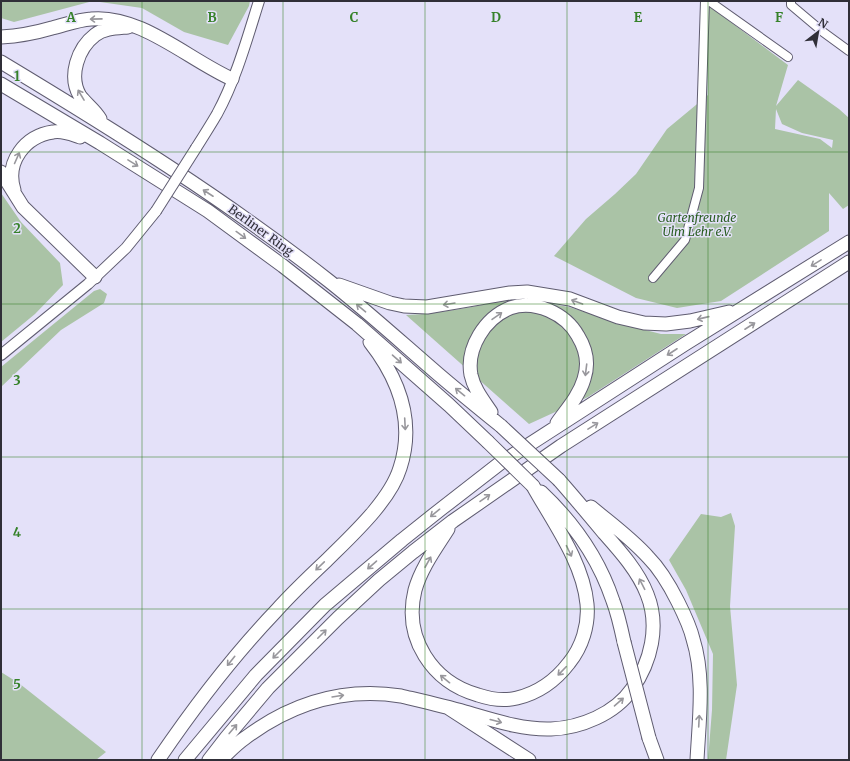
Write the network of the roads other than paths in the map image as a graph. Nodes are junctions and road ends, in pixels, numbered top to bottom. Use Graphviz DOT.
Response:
graph roads {
  1 [pos="259,1"];
  2 [pos="704,1"];
  3 [pos="709,1"];
  4 [pos="791,1"];
  5 [pos="134,26"];
  6 [pos="1,36"];
  7 [pos="849,51"];
  8 [pos="788,57"];
  9 [pos="1,62"];
  10 [pos="232,79"];
  11 [pos="1,84"];
  12 [pos="104,126"];
  13 [pos="100,142"];
  14 [pos="1,172"];
  15 [pos="15,196"];
  16 [pos="849,242"];
  17 [pos="849,262"];
  18 [pos="95,277"];
  19 [pos="653,278"];
  20 [pos="330,282"];
  21 [pos="741,309"];
  22 [pos="357,324"];
  23 [pos="1,355"];
  24 [pos="501,426"];
  25 [pos="551,431"];
  26 [pos="559,480"];
  27 [pos="554,512"];
  28 [pos="453,521"];
  29 [pos="445,706"];
  30 [pos="158,760"];
  31 [pos="185,760"];
  32 [pos="209,760"];
  33 [pos="220,760"];
  34 [pos="529,760"];
  35 [pos="657,760"];
  36 [pos="697,760"];
  1 -- 10 [label="street"];
  2 -- 19 [label="street"];
  3 -- 8 [label="street"];
  4 -- 7 [label="street"];
  5 -- 6 [label="main road, one-way"];
  5 -- 10 [label="main road"];
  12 -- 5 [label="main road, one-way"];
  9 -- 12 [label="main road, Berliner Ring"];
  10 -- 18 [label="street, bridge"];
  11 -- 13 [label="main road, Berliner Ring"];
  20 -- 12 [label="main road, Berliner Ring, one-way"];
  15 -- 13 [label="main road, one-way"];
  13 -- 22 [label="main road, Berliner Ring, one-way"];
  14 -- 15 [label="main road"];
  15 -- 18 [label="main road"];
  16 -- 21 [label="main road, one-way"];
  28 -- 17 [label="main road, one-way"];
  18 -- 23 [label="street"];
  21 -- 20 [label="main road, one-way"];
  24 -- 20 [label="main road, Berliner Ring, one-way"];
  21 -- 25 [label="main road, one-way"];
  22 -- 27 [label="main road, Berliner Ring, one-way, bridge"];
  22 -- 30 [label="main road, one-way"];
  24 -- 25 [label="main road, one-way"];
  24 -- 26 [label="main road, bridge"];
  25 -- 31 [label="main road, one-way"];
  29 -- 26 [label="main road, one-way"];
  36 -- 26 [label="main road, one-way"];
  27 -- 28 [label="main road, one-way"];
  27 -- 35 [label="main road, bridge"];
  32 -- 28 [label="main road, one-way"];
  33 -- 29 [label="main road, one-way"];
  29 -- 34 [label="main road"];
}
